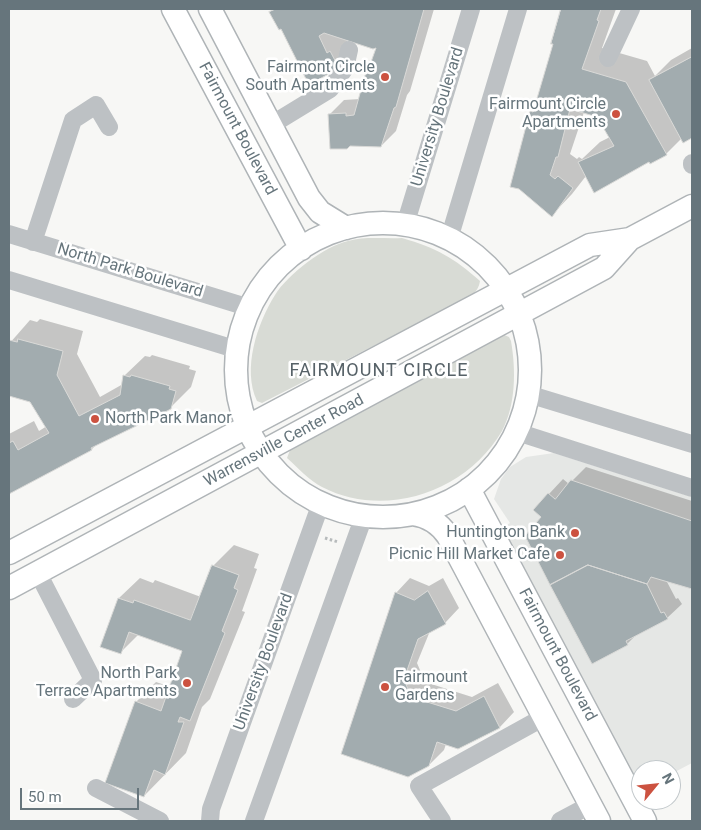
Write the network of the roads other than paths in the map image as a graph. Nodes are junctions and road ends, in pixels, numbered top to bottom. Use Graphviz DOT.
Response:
graph roads {
  1 [pos="173,9"];
  2 [pos="210,9"];
  3 [pos="471,9"];
  4 [pos="518,9"];
  5 [pos="631,9"];
  6 [pos="349,50"];
  7 [pos="608,58"];
  8 [pos="272,124"];
  9 [pos="109,126"];
  10 [pos="692,206"];
  11 [pos="405,225"];
  12 [pos="346,228"];
  13 [pos="9,234"];
  14 [pos="449,239"];
  15 [pos="630,239"];
  16 [pos="33,242"];
  17 [pos="301,249"];
  18 [pos="9,280"];
  19 [pos="505,289"];
  20 [pos="250,308"];
  21 [pos="519,313"];
  22 [pos="238,350"];
  23 [pos="528,394"];
  24 [pos="247,425"];
  25 [pos="517,432"];
  26 [pos="692,444"];
  27 [pos="262,453"];
  28 [pos="692,488"];
  29 [pos="469,489"];
  30 [pos="321,503"];
  31 [pos="413,514"];
  32 [pos="364,516"];
  33 [pos="9,553"];
  34 [pos="38,573"];
  35 [pos="9,588"];
  36 [pos="73,699"];
  37 [pos="544,717"];
  38 [pos="96,788"];
  39 [pos="595,813"];
  40 [pos="160,821"];
  41 [pos="210,821"];
  42 [pos="254,821"];
  43 [pos="442,821"];
  44 [pos="560,821"];
  45 [pos="645,821"];
  1 -- 17 [label="main road, Fairmount Boulevard"];
  2 -- 8 [label="main road, Fairmount Boulevard"];
  3 -- 11 [label="street, University Boulevard"];
  4 -- 14 [label="street"];
  5 -- 7 [label="street"];
  6 -- 8 [label="street"];
  8 -- 12 [label="main road, Fairmount Boulevard"];
  9 -- 16 [label="street"];
  10 -- 15 [label="main road, Warrensville Center Road"];
  11 -- 12 [label="main road"];
  11 -- 14 [label="main road"];
  12 -- 17 [label="main road"];
  13 -- 16 [label="street, North Park Boulevard"];
  14 -- 19 [label="main road"];
  15 -- 19 [label="main road, Warrensville Center Road"];
  15 -- 21 [label="main road, Warrensville Center Road"];
  16 -- 20 [label="street, North Park Boulevard"];
  17 -- 20 [label="main road"];
  18 -- 22 [label="street"];
  19 -- 21 [label="main road"];
  19 -- 24 [label="main road, Warrensville Center Road"];
  20 -- 22 [label="main road"];
  21 -- 23 [label="main road"];
  21 -- 27 [label="main road, Warrensville Center Road"];
  22 -- 24 [label="main road"];
  23 -- 25 [label="main road"];
  23 -- 26 [label="street"];
  24 -- 27 [label="main road"];
  24 -- 33 [label="main road, Warrensville Center Road"];
  25 -- 28 [label="street"];
  25 -- 29 [label="main road"];
  27 -- 30 [label="main road"];
  27 -- 34 [label="main road, Warrensville Center Road"];
  29 -- 31 [label="main road"];
  29 -- 45 [label="main road, Fairmount Boulevard"];
  30 -- 32 [label="main road"];
  30 -- 41 [label="street, University Boulevard"];
  31 -- 32 [label="main road"];
  31 -- 37 [label="main road"];
  32 -- 42 [label="street"];
  34 -- 35 [label="main road, Warrensville Center Road"];
  34 -- 36 [label="street"];
  37 -- 39 [label="main road"];
  37 -- 43 [label="street"];
  38 -- 40 [label="street"];
  39 -- 44 [label="street"];
}
